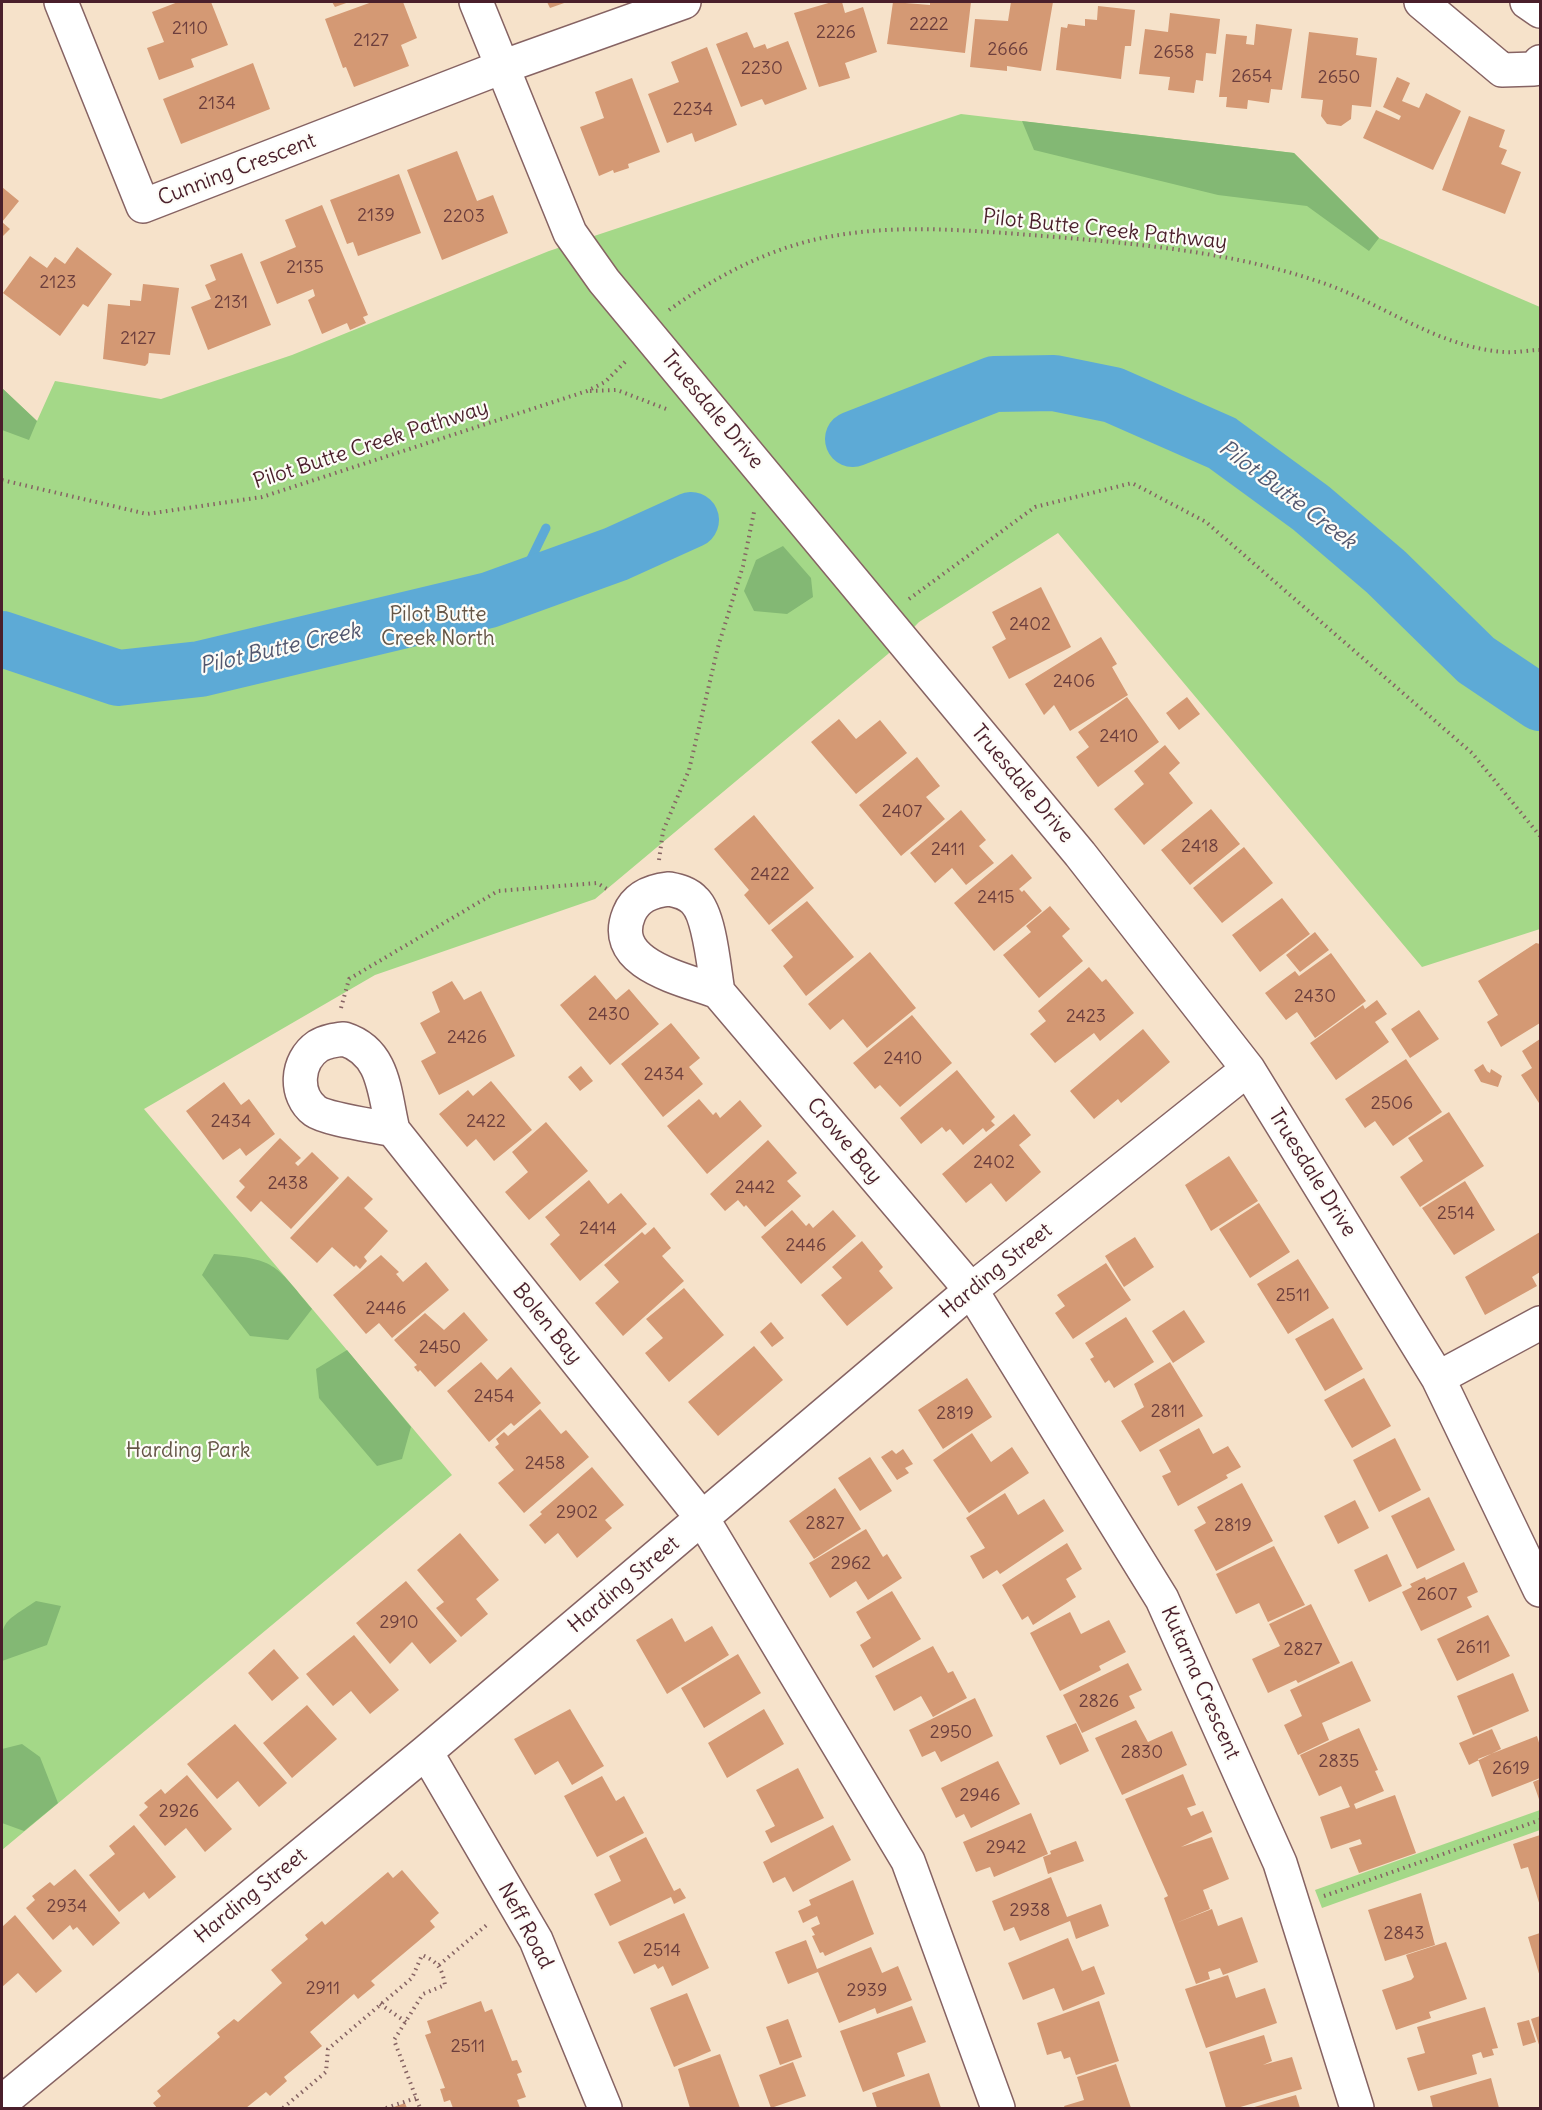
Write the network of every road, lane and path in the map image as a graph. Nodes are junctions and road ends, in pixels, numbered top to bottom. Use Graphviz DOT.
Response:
graph roads {
  1 [pos="61,2"];
  2 [pos="476,2"];
  3 [pos="684,2"];
  4 [pos="1421,2"];
  5 [pos="1527,2"];
  6 [pos="1540,11"];
  7 [pos="1540,63"];
  8 [pos="502,67"];
  9 [pos="667,311"];
  10 [pos="1540,350"];
  11 [pos="630,357"];
  12 [pos="587,392"];
  13 [pos="700,396"];
  14 [pos="2,480"];
  15 [pos="778,490"];
  16 [pos="885,619"];
  17 [pos="1540,836"];
  18 [pos="644,898"];
  19 [pos="718,992"];
  20 [pos="331,1040"];
  21 [pos="1248,1070"];
  22 [pos="393,1130"];
  23 [pos="971,1290"];
  24 [pos="1540,1323"];
  25 [pos="1438,1378"];
  26 [pos="702,1518"];
  27 [pos="1540,1590"];
  28 [pos="426,1752"];
  29 [pos="1540,1820"];
  30 [pos="514,1902"];
  31 [pos="1295,1906"];
  32 [pos="439,1965"];
  33 [pos="380,2004"];
  34 [pos="406,2022"];
  35 [pos="416,2098"];
  36 [pos="2,2102"];
  37 [pos="283,2109"];
  38 [pos="386,2109"];
  39 [pos="420,2109"];
  40 [pos="605,2109"];
  41 [pos="998,2109"];
  42 [pos="1358,2109"];
  1 -- 8 [label="street, Cunning Crescent"];
  2 -- 8 [label="street, Truesdale Drive"];
  3 -- 8 [label="street"];
  4 -- 7 [label="street"];
  5 -- 6 [label="street"];
  8 -- 13 [label="street, Truesdale Drive"];
  9 -- 10 [label="path, Pilot Butte Creek Pathway"];
  11 -- 12 [label="path, Pilot Butte Creek Pathway"];
  12 -- 13 [label="path"];
  12 -- 14 [label="path, Pilot Butte Creek Pathway"];
  13 -- 15 [label="street, Truesdale Drive"];
  15 -- 16 [label="street, Truesdale Drive"];
  15 -- 18 [label="path"];
  16 -- 17 [label="path"];
  16 -- 21 [label="street, Truesdale Drive"];
  18 -- 19 [label="street, Crowe Bay"];
  18 -- 19 [label="street, Crowe Bay"];
  18 -- 20 [label="path"];
  19 -- 23 [label="street, Crowe Bay"];
  20 -- 22 [label="street, Bolen Bay"];
  20 -- 22 [label="street"];
  21 -- 23 [label="street, Harding Street"];
  21 -- 25 [label="street, Truesdale Drive"];
  22 -- 26 [label="street, Bolen Bay"];
  23 -- 26 [label="street, Harding Street"];
  23 -- 31 [label="street, Kutarna Crescent"];
  24 -- 25 [label="street"];
  25 -- 27 [label="street, Truesdale Drive"];
  26 -- 28 [label="street, Harding Street"];
  26 -- 41 [label="street"];
  28 -- 30 [label="street, Neff Road"];
  28 -- 36 [label="street, Harding Street"];
  29 -- 31 [label="path"];
  30 -- 32 [label="path"];
  30 -- 40 [label="street, Neff Road"];
  31 -- 42 [label="street, Kutarna Crescent"];
  32 -- 33 [label="path"];
  32 -- 34 [label="path"];
  33 -- 34 [label="path"];
  33 -- 37 [label="path"];
  34 -- 35 [label="path"];
  35 -- 38 [label="path"];
  35 -- 39 [label="path"];
}
